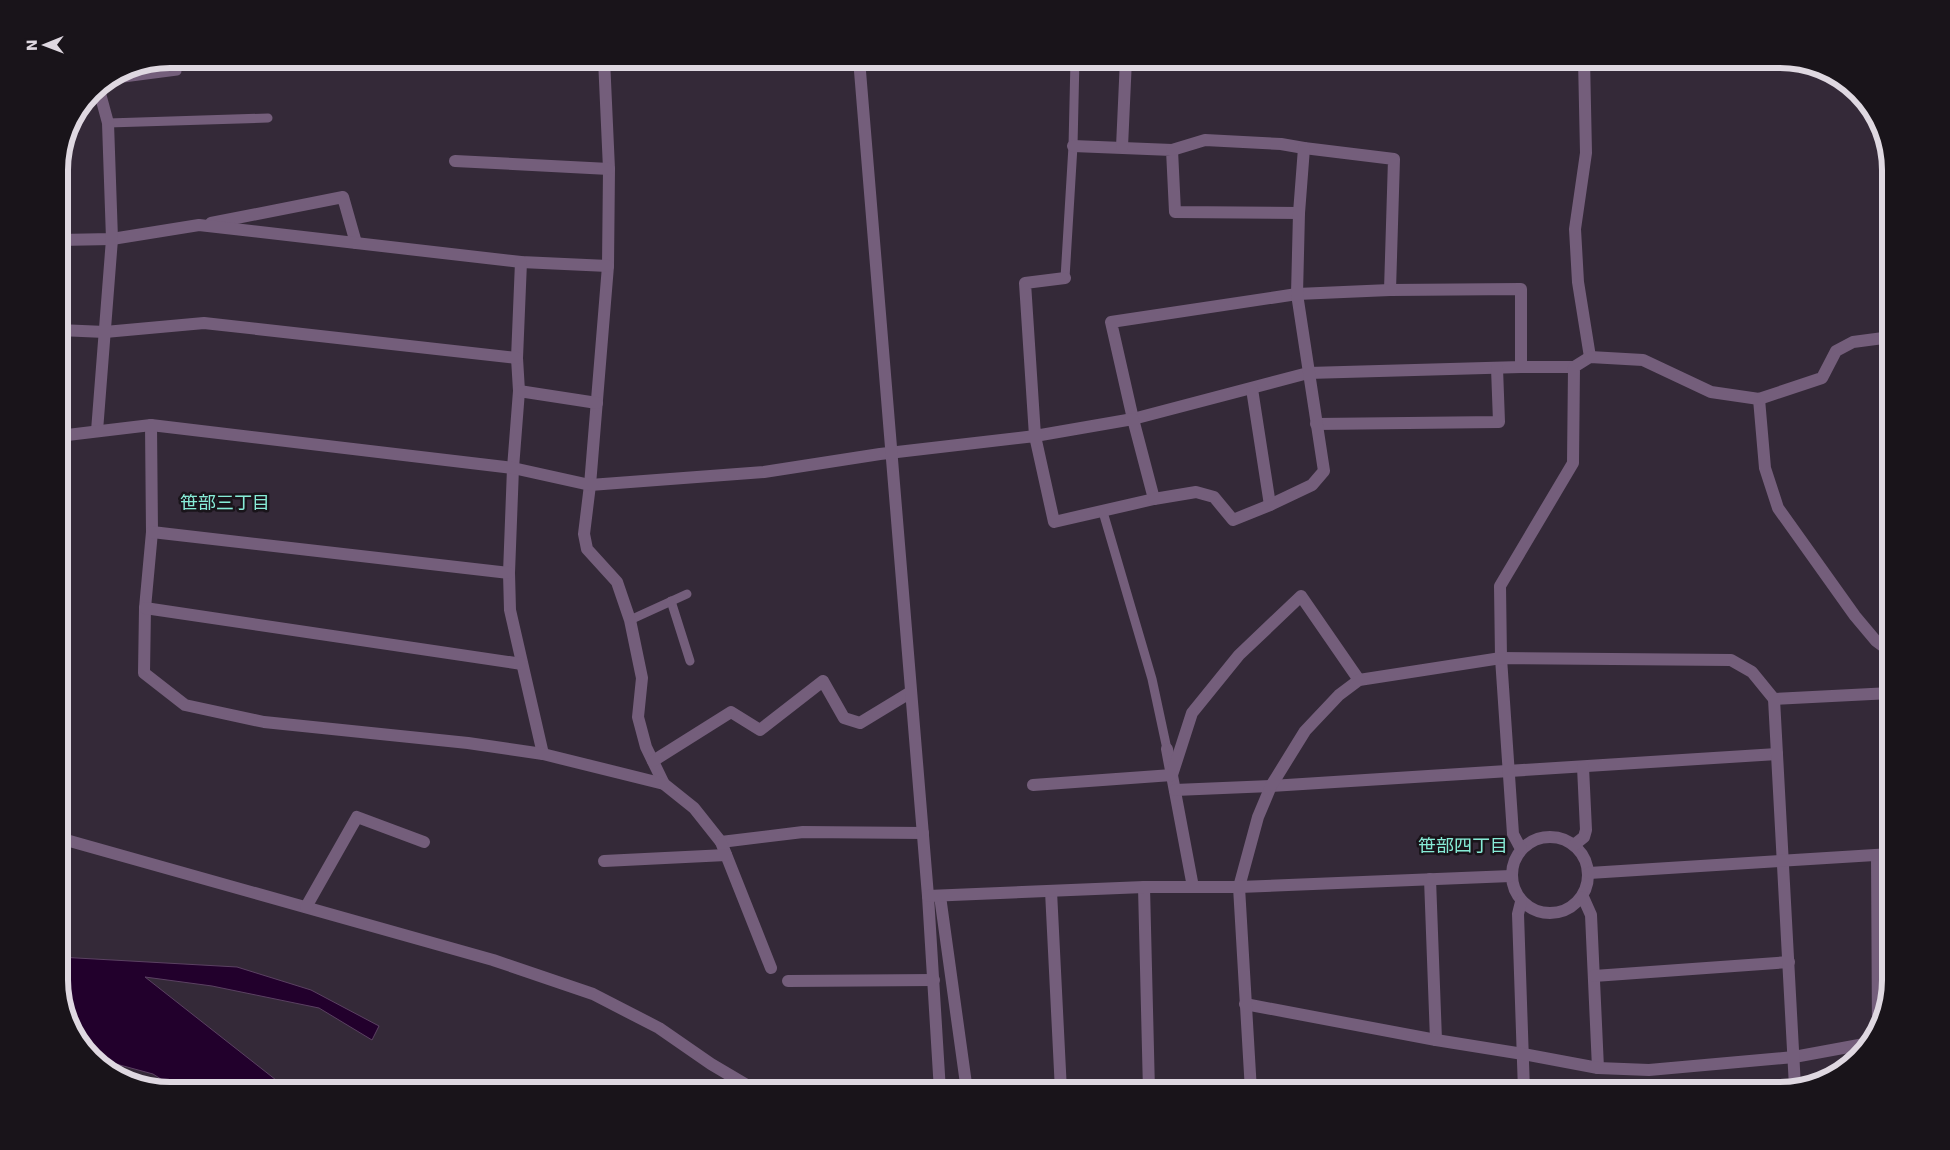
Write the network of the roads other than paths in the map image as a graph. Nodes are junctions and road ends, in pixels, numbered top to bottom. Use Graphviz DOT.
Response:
graph roads {
  1 [pos="1075,67"];
  2 [pos="1126,67"];
  3 [pos="1584,67"];
  4 [pos="604,68"];
  5 [pos="860,68"];
  6 [pos="177,71"];
  7 [pos="124,78"];
  8 [pos="100,94"];
  9 [pos="268,118"];
  10 [pos="108,123"];
  11 [pos="1073,146"];
  12 [pos="1122,147"];
  13 [pos="1304,148"];
  14 [pos="1172,150"];
  15 [pos="455,162"];
  16 [pos="608,169"];
  17 [pos="1299,213"];
  18 [pos="199,225"];
  19 [pos="68,240"];
  20 [pos="112,240"];
  21 [pos="356,243"];
  22 [pos="521,262"];
  23 [pos="608,266"];
  24 [pos="1065,278"];
  25 [pos="1390,290"];
  26 [pos="1297,294"];
  27 [pos="68,330"];
  28 [pos="105,332"];
  29 [pos="1882,338"];
  30 [pos="1590,357"];
  31 [pos="516,358"];
  32 [pos="1521,367"];
  33 [pos="1497,368"];
  34 [pos="1574,368"];
  35 [pos="1308,374"];
  36 [pos="1252,389"];
  37 [pos="519,391"];
  38 [pos="1759,399"];
  39 [pos="597,402"];
  40 [pos="1133,419"];
  41 [pos="151,424"];
  42 [pos="1316,424"];
  43 [pos="98,431"];
  44 [pos="68,435"];
  45 [pos="1035,436"];
  46 [pos="892,453"];
  47 [pos="513,468"];
  48 [pos="590,484"];
  49 [pos="1154,500"];
  50 [pos="1270,505"];
  51 [pos="1103,512"];
  52 [pos="152,532"];
  53 [pos="509,573"];
  54 [pos="687,594"];
  55 [pos="671,602"];
  56 [pos="145,608"];
  57 [pos="630,620"];
  58 [pos="1882,645"];
  59 [pos="1501,658"];
  60 [pos="690,660"];
  61 [pos="522,664"];
  62 [pos="1359,680"];
  63 [pos="911,692"];
  64 [pos="1882,693"];
  65 [pos="1774,699"];
  66 [pos="1167,749"];
  67 [pos="543,754"];
  68 [pos="1777,754"];
  69 [pos="653,761"];
  70 [pos="1583,767"];
  71 [pos="1509,771"];
  72 [pos="1172,775"];
  73 [pos="664,784"];
  74 [pos="1033,785"];
  75 [pos="1271,786"];
  76 [pos="1175,790"];
  77 [pos="923,833"];
  78 [pos="68,841"];
  79 [pos="424,842"];
  80 [pos="721,842"];
  81 [pos="1574,845"];
  82 [pos="1521,849"];
  83 [pos="726,855"];
  84 [pos="1878,855"];
  85 [pos="1882,855"];
  86 [pos="1783,860"];
  87 [pos="604,861"];
  88 [pos="1589,872"];
  89 [pos="1511,876"];
  90 [pos="1430,879"];
  91 [pos="1144,887"];
  92 [pos="1193,887"];
  93 [pos="1239,887"];
  94 [pos="1051,891"];
  95 [pos="934,896"];
  96 [pos="1583,897"];
  97 [pos="1522,902"];
  98 [pos="306,907"];
  99 [pos="1789,962"];
  100 [pos="771,968"];
  101 [pos="1594,976"];
  102 [pos="788,980"];
  103 [pos="934,980"];
  104 [pos="1245,1004"];
  105 [pos="1878,1010"];
  106 [pos="1436,1040"];
  107 [pos="1860,1045"];
  108 [pos="1523,1054"];
  109 [pos="1794,1057"];
  110 [pos="1598,1068"];
  111 [pos="742,1082"];
  112 [pos="940,1082"];
  113 [pos="965,1082"];
  114 [pos="1061,1082"];
  115 [pos="1149,1082"];
  116 [pos="1250,1082"];
  117 [pos="1524,1082"];
  118 [pos="1795,1082"];
  1 -- 11 [label="lane"];
  2 -- 12 [label="street"];
  3 -- 30 [label="street"];
  4 -- 16 [label="street"];
  5 -- 46 [label="street"];
  6 -- 7 [label="lane"];
  8 -- 10 [label="street"];
  9 -- 10 [label="lane"];
  10 -- 20 [label="street"];
  11 -- 12 [label="street"];
  11 -- 24 [label="lane"];
  12 -- 14 [label="street"];
  13 -- 14 [label="street"];
  13 -- 17 [label="street"];
  13 -- 25 [label="street"];
  14 -- 17 [label="street"];
  15 -- 16 [label="street"];
  16 -- 23 [label="street"];
  17 -- 26 [label="street"];
  18 -- 20 [label="street"];
  18 -- 21 [label="street"];
  18 -- 21 [label="street"];
  19 -- 20 [label="street"];
  20 -- 28 [label="street"];
  21 -- 22 [label="street"];
  22 -- 23 [label="street"];
  22 -- 31 [label="street"];
  23 -- 39 [label="street"];
  24 -- 45 [label="street"];
  25 -- 26 [label="street"];
  25 -- 32 [label="street"];
  26 -- 35 [label="street"];
  26 -- 40 [label="street"];
  27 -- 28 [label="street"];
  28 -- 31 [label="street"];
  28 -- 43 [label="street"];
  29 -- 38 [label="street"];
  30 -- 34 [label="street"];
  30 -- 38 [label="street"];
  31 -- 37 [label="street"];
  32 -- 33 [label="street"];
  32 -- 34 [label="street"];
  33 -- 35 [label="street"];
  33 -- 42 [label="street"];
  34 -- 59 [label="street"];
  35 -- 36 [label="street"];
  35 -- 42 [label="street"];
  36 -- 40 [label="street"];
  36 -- 50 [label="street"];
  37 -- 39 [label="street"];
  37 -- 47 [label="street"];
  38 -- 58 [label="street"];
  39 -- 48 [label="street"];
  40 -- 45 [label="street"];
  40 -- 49 [label="street"];
  41 -- 43 [label="street"];
  41 -- 47 [label="street"];
  41 -- 52 [label="street"];
  42 -- 50 [label="street"];
  43 -- 44 [label="street"];
  45 -- 46 [label="street"];
  45 -- 51 [label="street"];
  46 -- 48 [label="street"];
  46 -- 63 [label="street"];
  47 -- 48 [label="street"];
  47 -- 53 [label="street"];
  48 -- 57 [label="street"];
  49 -- 50 [label="street"];
  49 -- 51 [label="street"];
  51 -- 66 [label="lane"];
  52 -- 53 [label="street"];
  52 -- 56 [label="street"];
  53 -- 61 [label="street"];
  54 -- 55 [label="lane"];
  55 -- 57 [label="lane"];
  55 -- 60 [label="lane"];
  56 -- 61 [label="street"];
  56 -- 67 [label="street"];
  57 -- 69 [label="street"];
  59 -- 62 [label="street"];
  59 -- 65 [label="street"];
  59 -- 71 [label="street"];
  61 -- 67 [label="street"];
  62 -- 72 [label="street"];
  62 -- 75 [label="street"];
  63 -- 69 [label="street"];
  63 -- 77 [label="street"];
  64 -- 65 [label="street"];
  65 -- 68 [label="street"];
  66 -- 72 [label="street"];
  67 -- 73 [label="street"];
  68 -- 70 [label="street"];
  68 -- 86 [label="street"];
  69 -- 73 [label="street"];
  70 -- 71 [label="street"];
  70 -- 81 [label="street"];
  71 -- 75 [label="street"];
  71 -- 82 [label="street"];
  72 -- 74 [label="street"];
  72 -- 76 [label="street"];
  73 -- 80 [label="street"];
  75 -- 76 [label="street"];
  75 -- 93 [label="street"];
  76 -- 92 [label="street"];
  77 -- 80 [label="street"];
  77 -- 95 [label="street"];
  78 -- 98 [label="street"];
  79 -- 98 [label="street"];
  80 -- 83 [label="street"];
  81 -- 82 [label="street"];
  81 -- 88 [label="street"];
  82 -- 89 [label="street"];
  83 -- 87 [label="street"];
  83 -- 100 [label="street"];
  84 -- 85 [label="street"];
  84 -- 86 [label="street"];
  84 -- 105 [label="street"];
  86 -- 88 [label="street"];
  86 -- 99 [label="street"];
  88 -- 96 [label="street"];
  89 -- 90 [label="street"];
  89 -- 97 [label="street"];
  90 -- 93 [label="street"];
  90 -- 106 [label="street"];
  91 -- 92 [label="street"];
  91 -- 94 [label="street"];
  91 -- 115 [label="street"];
  92 -- 93 [label="street"];
  93 -- 104 [label="street"];
  94 -- 95 [label="street"];
  94 -- 114 [label="street"];
  95 -- 103 [label="street"];
  95 -- 113 [label="street"];
  96 -- 97 [label="street"];
  96 -- 101 [label="street"];
  97 -- 108 [label="street"];
  98 -- 111 [label="street"];
  99 -- 101 [label="street"];
  99 -- 109 [label="street"];
  101 -- 110 [label="street"];
  102 -- 103 [label="street"];
  103 -- 112 [label="street"];
  104 -- 106 [label="street"];
  104 -- 116 [label="street"];
  106 -- 108 [label="street"];
  107 -- 109 [label="street"];
  108 -- 110 [label="street"];
  108 -- 117 [label="street"];
  109 -- 110 [label="street"];
  109 -- 118 [label="street"];
}
